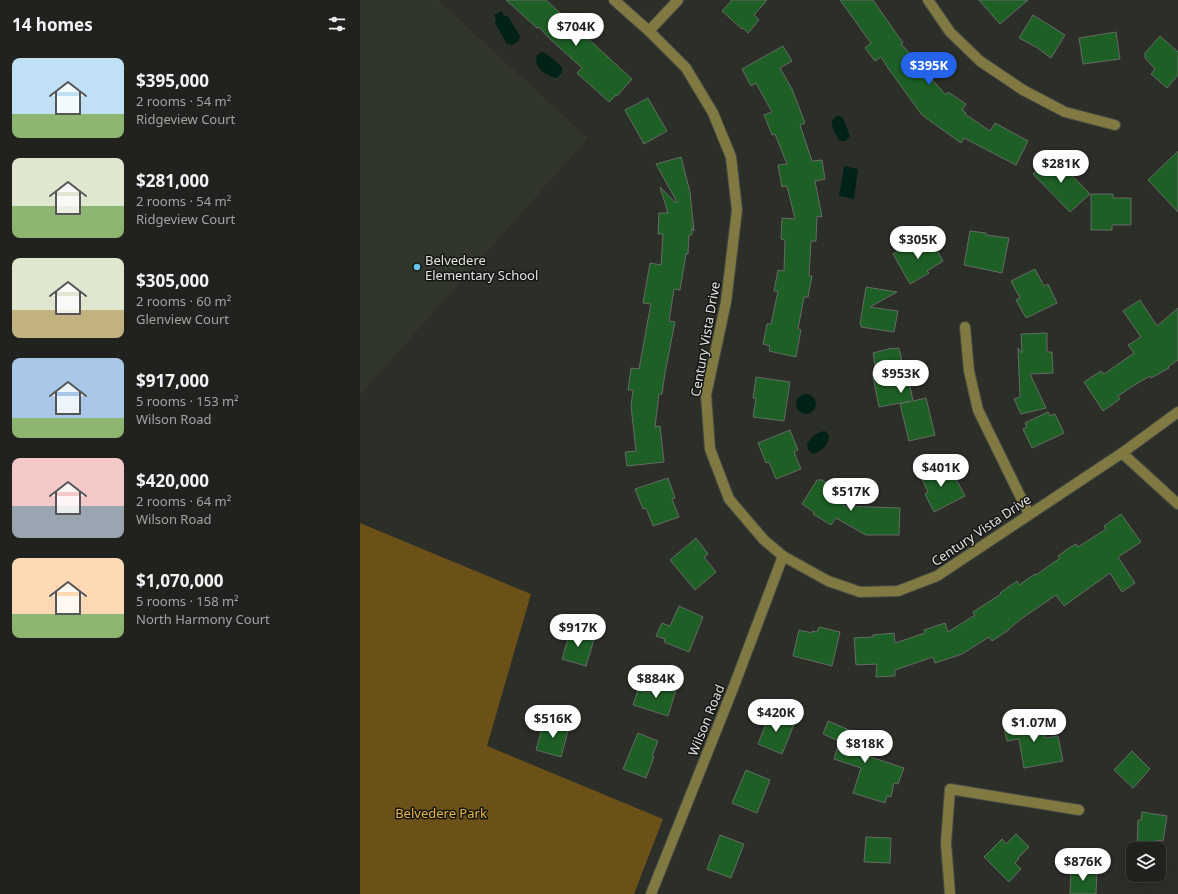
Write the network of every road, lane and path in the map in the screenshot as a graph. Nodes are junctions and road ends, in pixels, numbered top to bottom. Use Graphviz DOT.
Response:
graph roads {
  1 [pos="614,0"];
  2 [pos="678,0"];
  3 [pos="928,0"];
  4 [pos="649,31"];
  5 [pos="1115,125"];
  6 [pos="965,327"];
  7 [pos="1178,412"];
  8 [pos="1122,453"];
  9 [pos="1178,504"];
  10 [pos="1029,514"];
  11 [pos="783,556"];
  12 [pos="1079,810"];
  13 [pos="650,894"];
  14 [pos="950,894"];
  1 -- 4 [label="street, Century Vista Drive"];
  2 -- 4 [label="street"];
  3 -- 5 [label="street"];
  4 -- 11 [label="street, Century Vista Drive"];
  6 -- 10 [label="street"];
  7 -- 8 [label="street, Century Vista Drive"];
  8 -- 9 [label="street"];
  8 -- 10 [label="street, Century Vista Drive"];
  10 -- 11 [label="street, Century Vista Drive"];
  11 -- 13 [label="street, Wilson Road"];
  12 -- 14 [label="street"];
}
